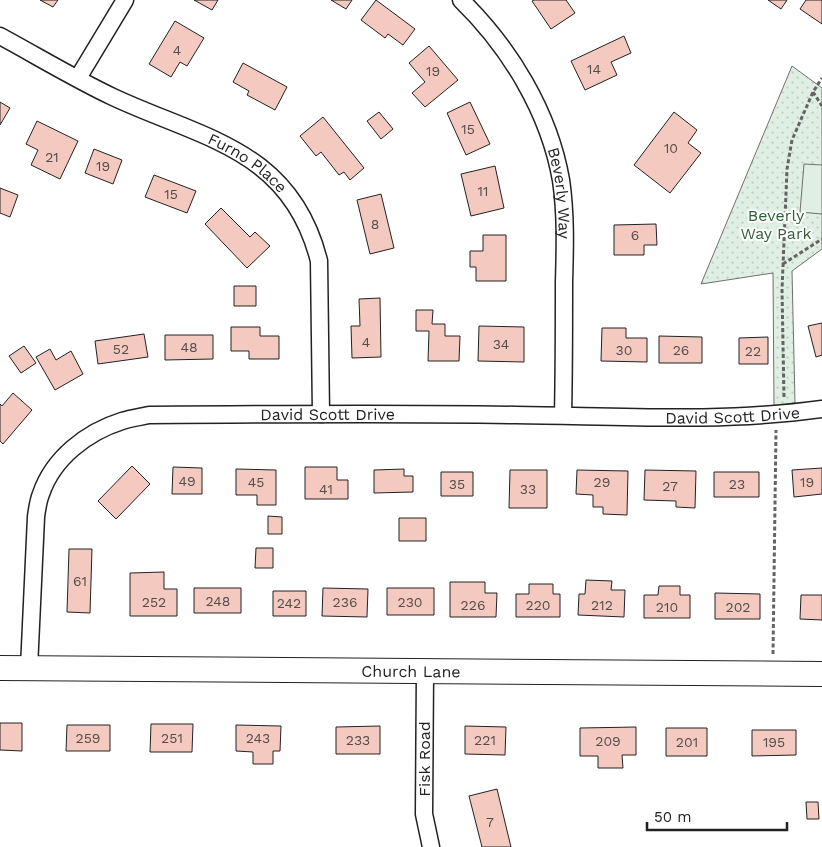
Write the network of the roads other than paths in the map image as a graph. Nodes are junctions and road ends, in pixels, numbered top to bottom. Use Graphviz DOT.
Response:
graph roads {
  1 [pos="125,0"];
  2 [pos="461,0"];
  3 [pos="0,36"];
  4 [pos="78,78"];
  5 [pos="822,409"];
  6 [pos="321,414"];
  7 [pos="563,416"];
  8 [pos="0,668"];
  9 [pos="29,668"];
  10 [pos="425,671"];
  11 [pos="822,674"];
  12 [pos="431,847"];
  1 -- 4 [label="street"];
  2 -- 7 [label="street, Beverly Way"];
  3 -- 4 [label="street, Furno Place"];
  4 -- 6 [label="street, Furno Place"];
  5 -- 7 [label="street, David Scott Drive"];
  6 -- 7 [label="street, David Scott Drive"];
  6 -- 9 [label="street, David Scott Drive"];
  8 -- 9 [label="street, Church Lane"];
  9 -- 10 [label="street, Church Lane"];
  10 -- 11 [label="street, Church Lane"];
  10 -- 12 [label="street, Fisk Road"];
}
